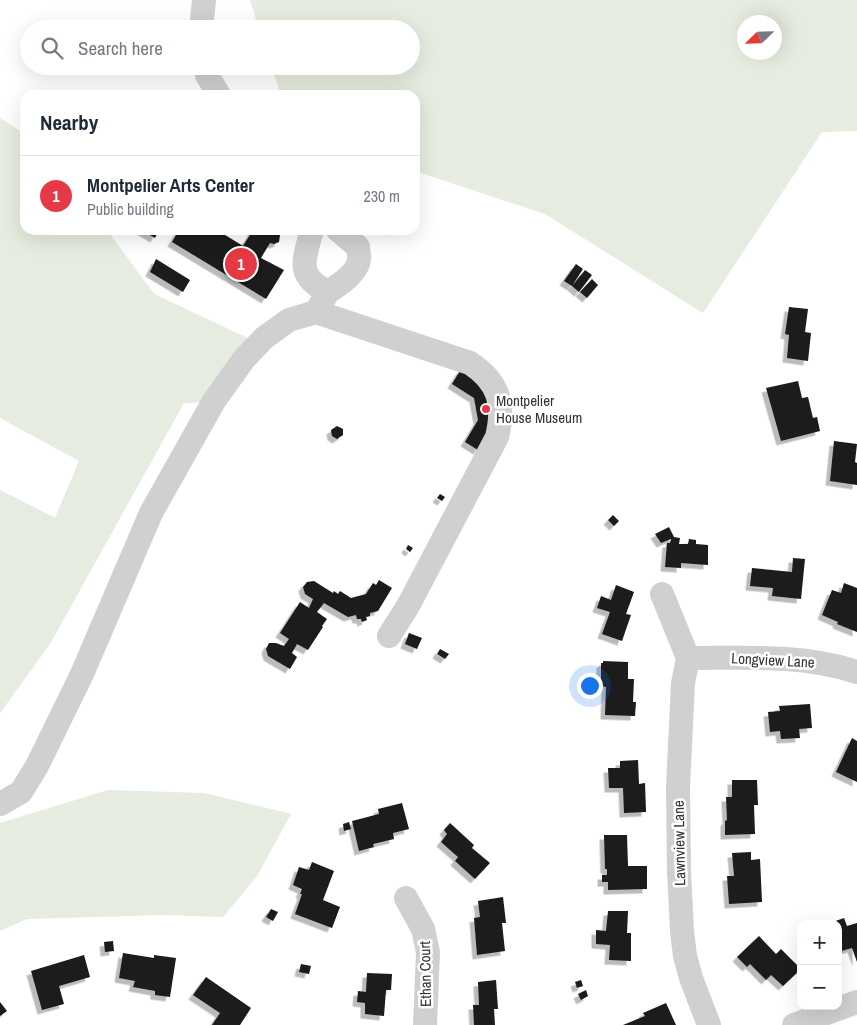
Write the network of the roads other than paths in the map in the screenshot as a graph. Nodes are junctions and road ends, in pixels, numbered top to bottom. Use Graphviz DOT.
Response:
graph roads {
  1 [pos="204,0"];
  2 [pos="202,20"];
  3 [pos="207,75"];
  4 [pos="216,90"];
  5 [pos="311,235"];
  6 [pos="344,235"];
  7 [pos="328,292"];
  8 [pos="316,312"];
  9 [pos="662,594"];
  10 [pos="389,636"];
  11 [pos="688,658"];
  12 [pos="857,672"];
  13 [pos="0,804"];
  14 [pos="406,898"];
  15 [pos="857,1002"];
  16 [pos="426,1025"];
  17 [pos="709,1025"];
  18 [pos="794,1025"];
  1 -- 2 [label="street"];
  3 -- 4 [label="street"];
  5 -- 7 [label="street"];
  6 -- 7 [label="street"];
  7 -- 8 [label="street"];
  8 -- 10 [label="street"];
  8 -- 13 [label="street"];
  9 -- 11 [label="street"];
  11 -- 12 [label="street, Longview Lane"];
  11 -- 17 [label="street, Lawnview Lane"];
  14 -- 16 [label="street, Ethan Court"];
  15 -- 18 [label="street"];
}
